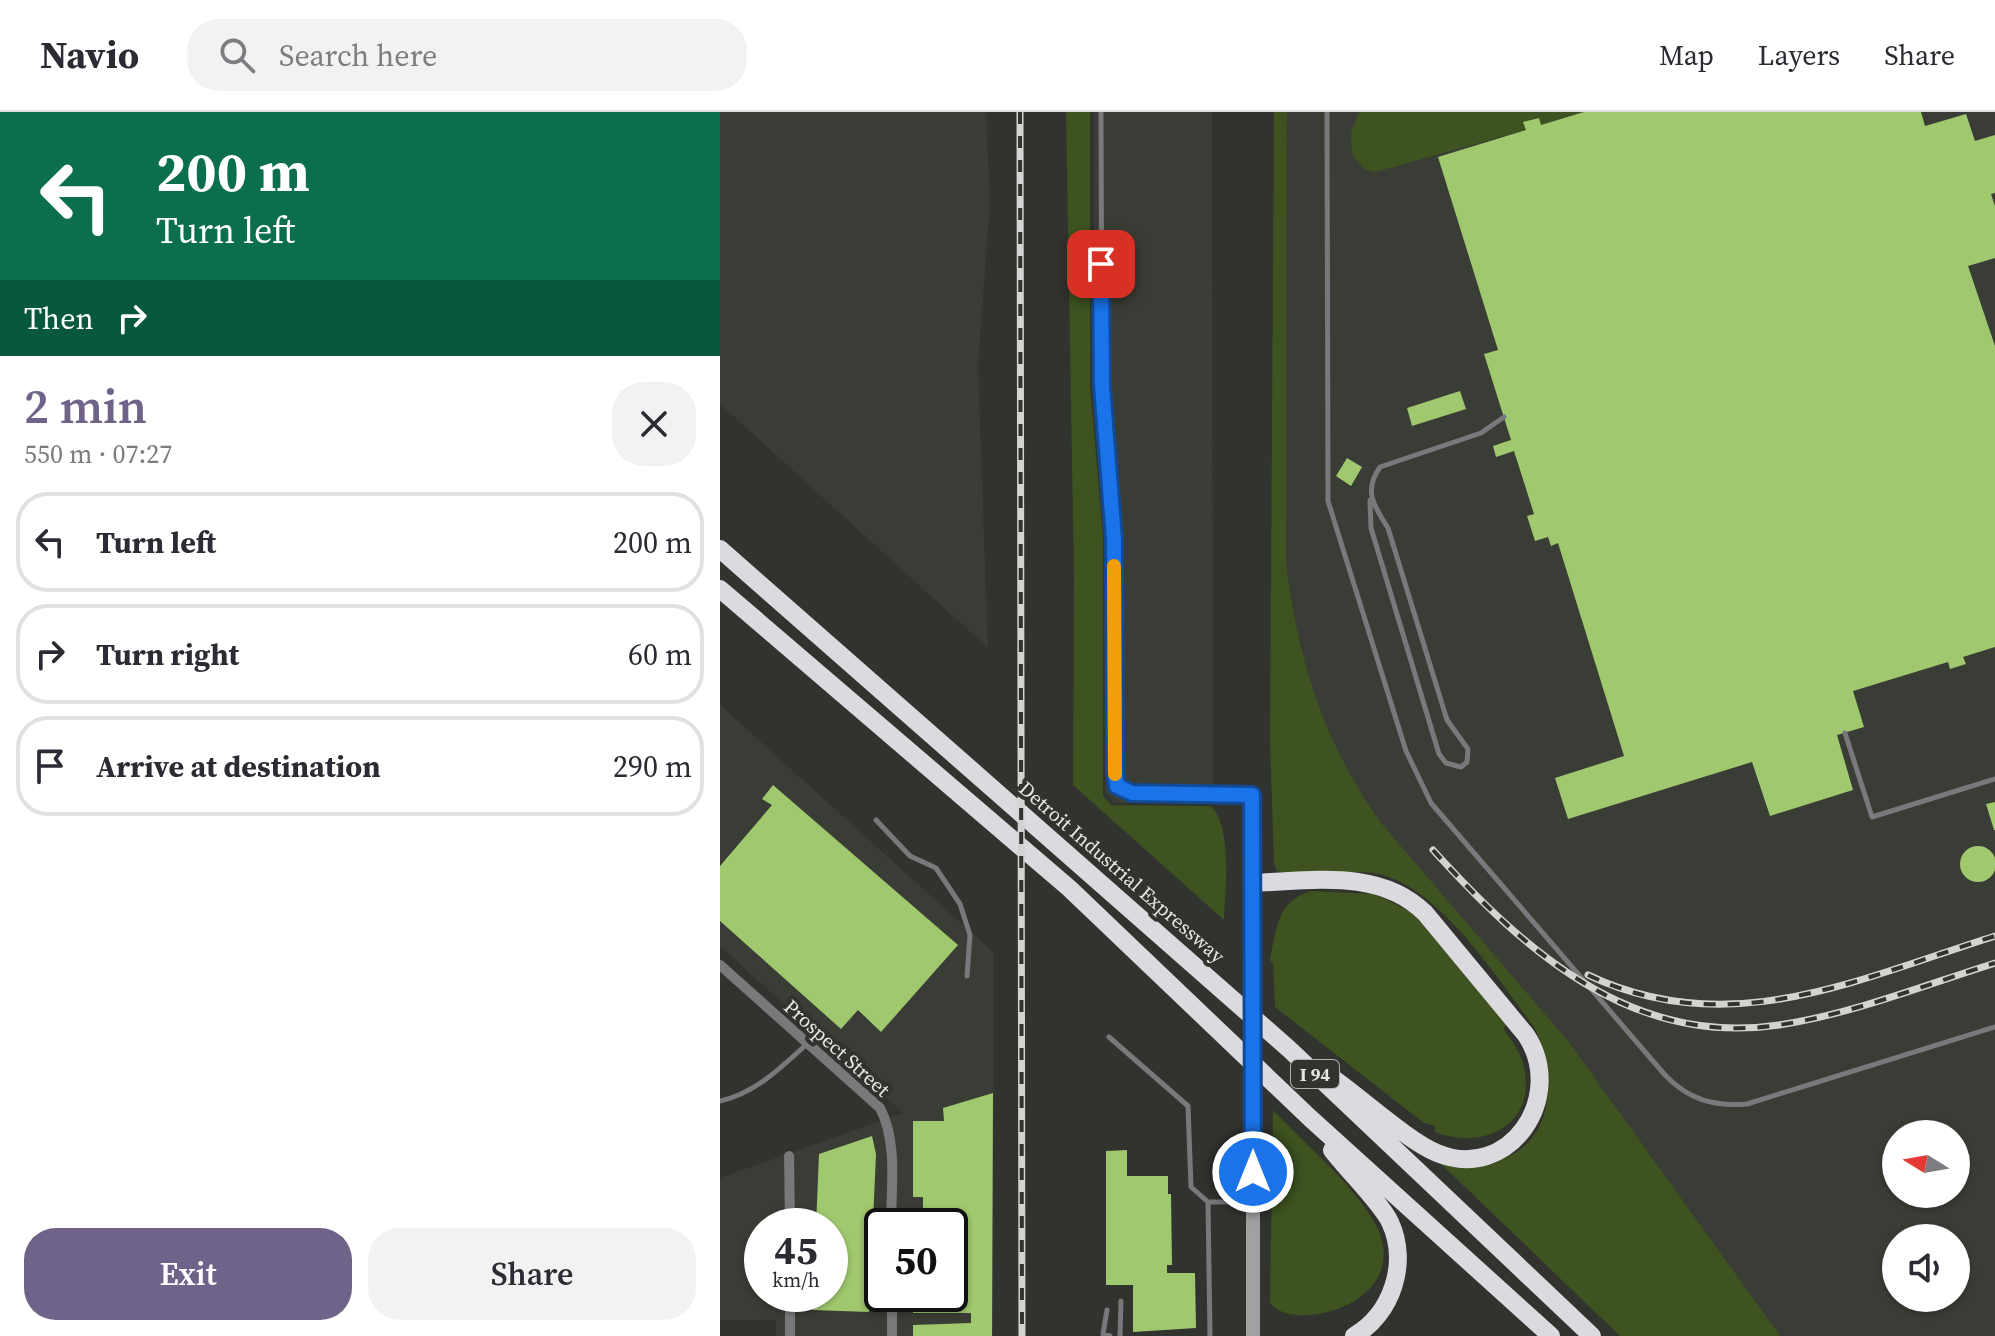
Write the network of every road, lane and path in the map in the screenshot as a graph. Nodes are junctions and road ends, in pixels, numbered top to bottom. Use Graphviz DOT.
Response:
graph roads {
  1 [pos="1101,112"];
  2 [pos="1327,112"];
  3 [pos="1504,417"];
  4 [pos="1370,500"];
  5 [pos="720,549"];
  6 [pos="720,589"];
  7 [pos="1845,733"];
  8 [pos="1995,779"];
  9 [pos="1252,795"];
  10 [pos="876,820"];
  11 [pos="1252,883"];
  12 [pos="720,965"];
  13 [pos="967,976"];
  14 [pos="1995,1027"];
  15 [pos="1109,1037"];
  16 [pos="807,1044"];
  17 [pos="1289,1049"];
  18 [pos="720,1101"];
  19 [pos="1310,1118"];
  20 [pos="789,1156"];
  21 [pos="1253,1201"];
  22 [pos="1208,1202"];
  23 [pos="790,1208"];
  24 [pos="891,1208"];
  25 [pos="1121,1301"];
  26 [pos="1107,1310"];
  27 [pos="790,1312"];
  28 [pos="892,1312"];
  29 [pos="1105,1335"];
  30 [pos="790,1336"];
  31 [pos="892,1336"];
  32 [pos="1120,1336"];
  33 [pos="1210,1336"];
  34 [pos="1253,1336"];
  35 [pos="1354,1336"];
  36 [pos="1551,1336"];
  37 [pos="1592,1336"];
  1 -- 9 [label="lane"];
  2 -- 14 [label="lane"];
  3 -- 4 [label="lane"];
  4 -- 4 [label="lane"];
  5 -- 17 [label="highway, Detroit Industrial Expressway / I 94"];
  6 -- 19 [label="highway, I 94"];
  7 -- 8 [label="lane"];
  9 -- 11 [label="main road"];
  10 -- 13 [label="lane"];
  11 -- 17 [label="highway"];
  11 -- 21 [label="main road, bridge"];
  12 -- 16 [label="street, Prospect Street"];
  15 -- 22 [label="lane"];
  16 -- 18 [label="lane"];
  16 -- 24 [label="street, Prospect Street"];
  17 -- 37 [label="highway, Detroit Industrial Expressway / I 94"];
  19 -- 35 [label="highway"];
  19 -- 36 [label="highway, I 94"];
  20 -- 23 [label="street"];
  21 -- 22 [label="lane"];
  21 -- 34 [label="main road"];
  22 -- 33 [label="lane"];
  25 -- 32 [label="lane"];
  26 -- 29 [label="lane"];
  27 -- 30 [label="street"];
  28 -- 31 [label="street"];
}
